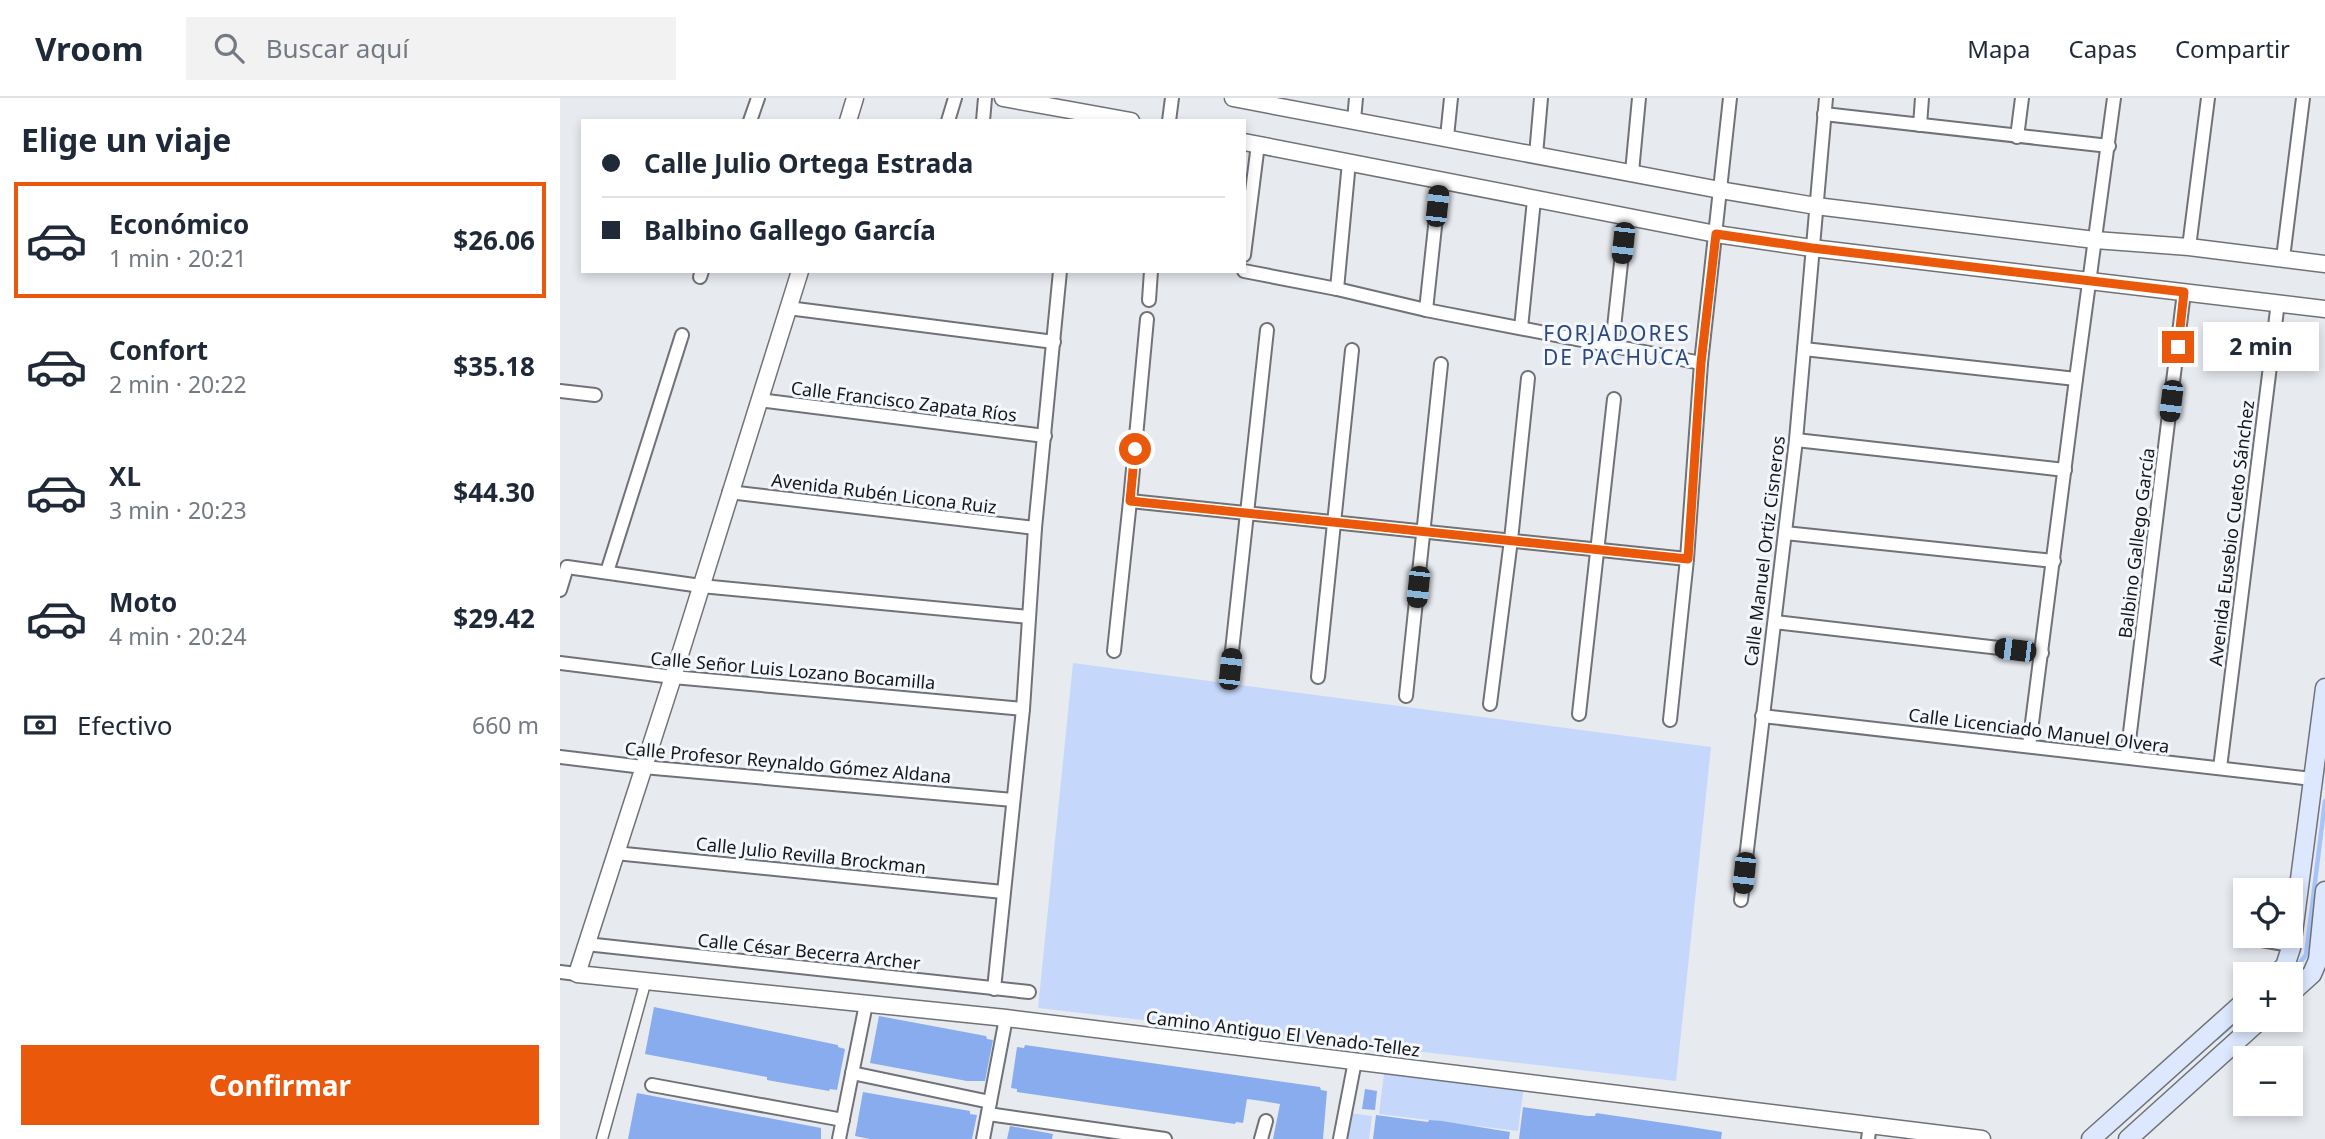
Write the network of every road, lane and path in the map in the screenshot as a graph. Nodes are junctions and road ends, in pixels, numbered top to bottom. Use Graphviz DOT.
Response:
graph roads {
  1 [pos="758,98"];
  2 [pos="855,98"];
  3 [pos="955,98"];
  4 [pos="985,98"];
  5 [pos="1003,98"];
  6 [pos="1172,98"];
  7 [pos="1233,98"];
  8 [pos="1356,98"];
  9 [pos="1451,98"];
  10 [pos="1541,98"];
  11 [pos="1639,98"];
  12 [pos="1730,98"];
  13 [pos="1826,98"];
  14 [pos="1922,98"];
  15 [pos="2022,98"];
  16 [pos="2114,98"];
  17 [pos="2208,98"];
  18 [pos="2303,98"];
  19 [pos="1262,101"];
  20 [pos="1824,114"];
  21 [pos="1074,115"];
  22 [pos="751,119"];
  23 [pos="849,119"];
  24 [pos="949,119"];
  25 [pos="983,119"];
  26 [pos="1112,119"];
  27 [pos="1170,119"];
  28 [pos="1354,120"];
  29 [pos="1920,125"];
  30 [pos="2017,136"];
  31 [pos="1447,137"];
  32 [pos="1251,143"];
  33 [pos="2109,146"];
  34 [pos="1536,155"];
  35 [pos="1349,162"];
  36 [pos="1632,172"];
  37 [pos="1440,180"];
  38 [pos="1720,190"];
  39 [pos="1534,200"];
  40 [pos="1816,206"];
  41 [pos="1626,217"];
  42 [pos="1246,223"];
  43 [pos="1716,234"];
  44 [pos="2095,240"];
  45 [pos="2189,247"];
  46 [pos="1812,248"];
  47 [pos="2283,258"];
  48 [pos="2325,264"];
  49 [pos="1246,271"];
  50 [pos="799,273"];
  51 [pos="1060,273"];
  52 [pos="1152,273"];
  53 [pos="2089,282"];
  54 [pos="1337,289"];
  55 [pos="2184,292"];
  56 [pos="1149,300"];
  57 [pos="2278,302"];
  58 [pos="788,308"];
  59 [pos="2325,309"];
  60 [pos="1426,310"];
  61 [pos="1147,319"];
  62 [pos="1521,328"];
  63 [pos="1267,330"];
  64 [pos="682,335"];
  65 [pos="1054,342"];
  66 [pos="1612,346"];
  67 [pos="1804,349"];
  68 [pos="1352,350"];
  69 [pos="1701,363"];
  70 [pos="1441,365"];
  71 [pos="1528,378"];
  72 [pos="2076,379"];
  73 [pos="560,391"];
  74 [pos="595,395"];
  75 [pos="1614,399"];
  76 [pos="759,400"];
  77 [pos="1045,436"];
  78 [pos="1796,440"];
  79 [pos="2065,470"];
  80 [pos="729,492"];
  81 [pos="1130,501"];
  82 [pos="1247,513"];
  83 [pos="1335,523"];
  84 [pos="1035,528"];
  85 [pos="1423,533"];
  86 [pos="1785,533"];
  87 [pos="1511,540"];
  88 [pos="1598,550"];
  89 [pos="1688,559"];
  90 [pos="2054,561"];
  91 [pos="607,572"];
  92 [pos="701,586"];
  93 [pos="560,590"];
  94 [pos="1030,617"];
  95 [pos="1775,622"];
  96 [pos="1114,651"];
  97 [pos="2042,653"];
  98 [pos="560,663"];
  99 [pos="1230,669"];
  100 [pos="674,677"];
  101 [pos="1318,677"];
  102 [pos="2325,688"];
  103 [pos="1406,696"];
  104 [pos="1490,704"];
  105 [pos="1023,709"];
  106 [pos="1579,714"];
  107 [pos="1762,716"];
  108 [pos="1670,720"];
  109 [pos="2029,746"];
  110 [pos="2321,751"];
  111 [pos="560,757"];
  112 [pos="2127,757"];
  113 [pos="643,767"];
  114 [pos="2220,768"];
  115 [pos="2312,779"];
  116 [pos="1013,800"];
  117 [pos="615,853"];
  118 [pos="2298,878"];
  119 [pos="2325,891"];
  120 [pos="1003,892"];
  121 [pos="1741,900"];
  122 [pos="586,944"];
  123 [pos="2291,948"];
  124 [pos="2321,961"];
  125 [pos="2286,962"];
  126 [pos="560,972"];
  127 [pos="577,974"];
  128 [pos="646,980"];
  129 [pos="2303,982"];
  130 [pos="994,989"];
  131 [pos="1029,992"];
  132 [pos="866,1004"];
  133 [pos="2233,1012"];
  134 [pos="1006,1018"];
  135 [pos="2247,1032"];
  136 [pos="1356,1061"];
  137 [pos="852,1073"];
  138 [pos="652,1085"];
  139 [pos="989,1108"];
  140 [pos="843,1120"];
  141 [pos="1266,1121"];
  142 [pos="1073,1132"];
  143 [pos="1869,1132"];
  144 [pos="603,1139"];
  145 [pos="839,1139"];
  146 [pos="983,1139"];
  147 [pos="1165,1139"];
  148 [pos="1261,1139"];
  149 [pos="1340,1139"];
  150 [pos="1982,1139"];
  151 [pos="2091,1139"];
  152 [pos="2128,1139"];
  1 -- 22 [label="street"];
  2 -- 23 [label="street"];
  3 -- 24 [label="street"];
  4 -- 25 [label="street"];
  5 -- 21 [label="street"];
  6 -- 27 [label="street"];
  7 -- 19 [label="street"];
  8 -- 28 [label="street"];
  9 -- 31 [label="street"];
  10 -- 34 [label="street"];
  11 -- 36 [label="street"];
  12 -- 38 [label="street"];
  13 -- 20 [label="street, Calle Manuel Ortiz Cisneros"];
  14 -- 29 [label="street"];
  15 -- 30 [label="street"];
  16 -- 33 [label="street"];
  17 -- 45 [label="street"];
  18 -- 47 [label="street"];
  19 -- 28 [label="street"];
  20 -- 29 [label="street"];
  20 -- 40 [label="street, Calle Manuel Ortiz Cisneros"];
  21 -- 26 [label="street"];
  28 -- 31 [label="street"];
  29 -- 30 [label="street"];
  30 -- 33 [label="street"];
  31 -- 34 [label="street"];
  32 -- 35 [label="street"];
  32 -- 42 [label="street"];
  33 -- 44 [label="street"];
  34 -- 36 [label="street"];
  35 -- 37 [label="street"];
  35 -- 54 [label="street"];
  36 -- 38 [label="street"];
  37 -- 39 [label="street"];
  37 -- 60 [label="street"];
  38 -- 40 [label="street"];
  38 -- 43 [label="street"];
  39 -- 41 [label="street"];
  39 -- 62 [label="street"];
  40 -- 44 [label="street"];
  40 -- 46 [label="street, Calle Manuel Ortiz Cisneros"];
  41 -- 43 [label="street"];
  41 -- 66 [label="street"];
  43 -- 46 [label="street"];
  43 -- 69 [label="street"];
  44 -- 45 [label="street"];
  44 -- 53 [label="street"];
  45 -- 47 [label="street"];
  46 -- 53 [label="street"];
  46 -- 67 [label="street, Calle Manuel Ortiz Cisneros"];
  47 -- 48 [label="street"];
  49 -- 54 [label="street"];
  50 -- 58 [label="street"];
  51 -- 65 [label="street"];
  52 -- 56 [label="street"];
  53 -- 55 [label="street"];
  53 -- 72 [label="street"];
  54 -- 60 [label="street"];
  55 -- 57 [label="street"];
  55 -- 112 [label="street, Balbino Gallego García"];
  57 -- 59 [label="street"];
  57 -- 114 [label="street, Avenida Eusebio Cueto Sánchez"];
  58 -- 65 [label="street"];
  58 -- 76 [label="street"];
  60 -- 62 [label="street"];
  61 -- 81 [label="street"];
  62 -- 66 [label="street"];
  63 -- 82 [label="street"];
  64 -- 91 [label="street"];
  65 -- 77 [label="street"];
  66 -- 69 [label="street"];
  67 -- 72 [label="street"];
  67 -- 78 [label="street, Calle Manuel Ortiz Cisneros"];
  68 -- 83 [label="street"];
  69 -- 89 [label="street"];
  70 -- 85 [label="street"];
  71 -- 87 [label="street"];
  72 -- 79 [label="street"];
  73 -- 74 [label="street"];
  75 -- 88 [label="street"];
  76 -- 77 [label="street, Calle Francisco Zapata Ríos"];
  76 -- 80 [label="street"];
  77 -- 84 [label="street"];
  78 -- 79 [label="street"];
  78 -- 86 [label="street, Calle Manuel Ortiz Cisneros"];
  79 -- 90 [label="street"];
  80 -- 84 [label="street, Avenida Rubén Licona Ruiz"];
  80 -- 92 [label="street"];
  81 -- 82 [label="street"];
  81 -- 96 [label="street"];
  82 -- 83 [label="street"];
  82 -- 99 [label="street"];
  83 -- 85 [label="street"];
  83 -- 101 [label="street"];
  84 -- 94 [label="street"];
  85 -- 87 [label="street"];
  85 -- 103 [label="street"];
  86 -- 90 [label="street"];
  86 -- 95 [label="street, Calle Manuel Ortiz Cisneros"];
  87 -- 88 [label="street"];
  87 -- 104 [label="street"];
  88 -- 89 [label="street"];
  88 -- 106 [label="street"];
  89 -- 108 [label="street"];
  90 -- 97 [label="street"];
  91 -- 92 [label="street"];
  91 -- 93 [label="street"];
  92 -- 94 [label="street"];
  92 -- 100 [label="street"];
  94 -- 105 [label="street"];
  95 -- 97 [label="street"];
  95 -- 107 [label="street, Calle Manuel Ortiz Cisneros"];
  97 -- 109 [label="street"];
  98 -- 100 [label="street, Calle Señor Luis Lozano Bocamilla"];
  100 -- 105 [label="street, Calle Señor Luis Lozano Bocamilla"];
  100 -- 113 [label="street"];
  102 -- 110 [label="main road"];
  105 -- 116 [label="street"];
  107 -- 109 [label="street, Calle Licenciado Manuel Olvera"];
  107 -- 121 [label="street, Calle Manuel Ortiz Cisneros"];
  109 -- 112 [label="street, Calle Licenciado Manuel Olvera"];
  110 -- 115 [label="main road"];
  111 -- 113 [label="street, Calle Profesor Reynaldo Gómez Aldana"];
  112 -- 114 [label="street, Calle Licenciado Manuel Olvera"];
  113 -- 116 [label="street, Calle Profesor Reynaldo Gómez Aldana"];
  113 -- 117 [label="street"];
  114 -- 115 [label="street, Calle Licenciado Manuel Olvera"];
  115 -- 118 [label="main road"];
  116 -- 120 [label="street"];
  117 -- 120 [label="street, Calle Julio Revilla Brockman"];
  117 -- 122 [label="street"];
  119 -- 124 [label="main road"];
  120 -- 130 [label="street"];
  122 -- 127 [label="street"];
  122 -- 130 [label="street, Calle César Becerra Archer"];
  123 -- 125 [label="main road"];
  124 -- 129 [label="main road"];
  126 -- 127 [label="street"];
  127 -- 128 [label="street, Camino Antiguo El Venado-Tellez"];
  128 -- 132 [label="street, Camino Antiguo El Venado-Tellez"];
  128 -- 144 [label="street"];
  130 -- 131 [label="street, Calle César Becerra Archer"];
  132 -- 134 [label="street, Camino Antiguo El Venado-Tellez"];
  132 -- 137 [label="street"];
  133 -- 151 [label="main road"];
  134 -- 136 [label="street, Camino Antiguo El Venado-Tellez"];
  134 -- 139 [label="street"];
  135 -- 152 [label="main road"];
  136 -- 143 [label="street, Camino Antiguo El Venado-Tellez"];
  136 -- 149 [label="street"];
  137 -- 139 [label="street"];
  137 -- 140 [label="street"];
  138 -- 140 [label="street"];
  139 -- 142 [label="street"];
  139 -- 146 [label="street"];
  140 -- 145 [label="street"];
  141 -- 148 [label="street"];
  142 -- 147 [label="street"];
  143 -- 150 [label="street, Camino Antiguo El Venado-Tellez"];
}
